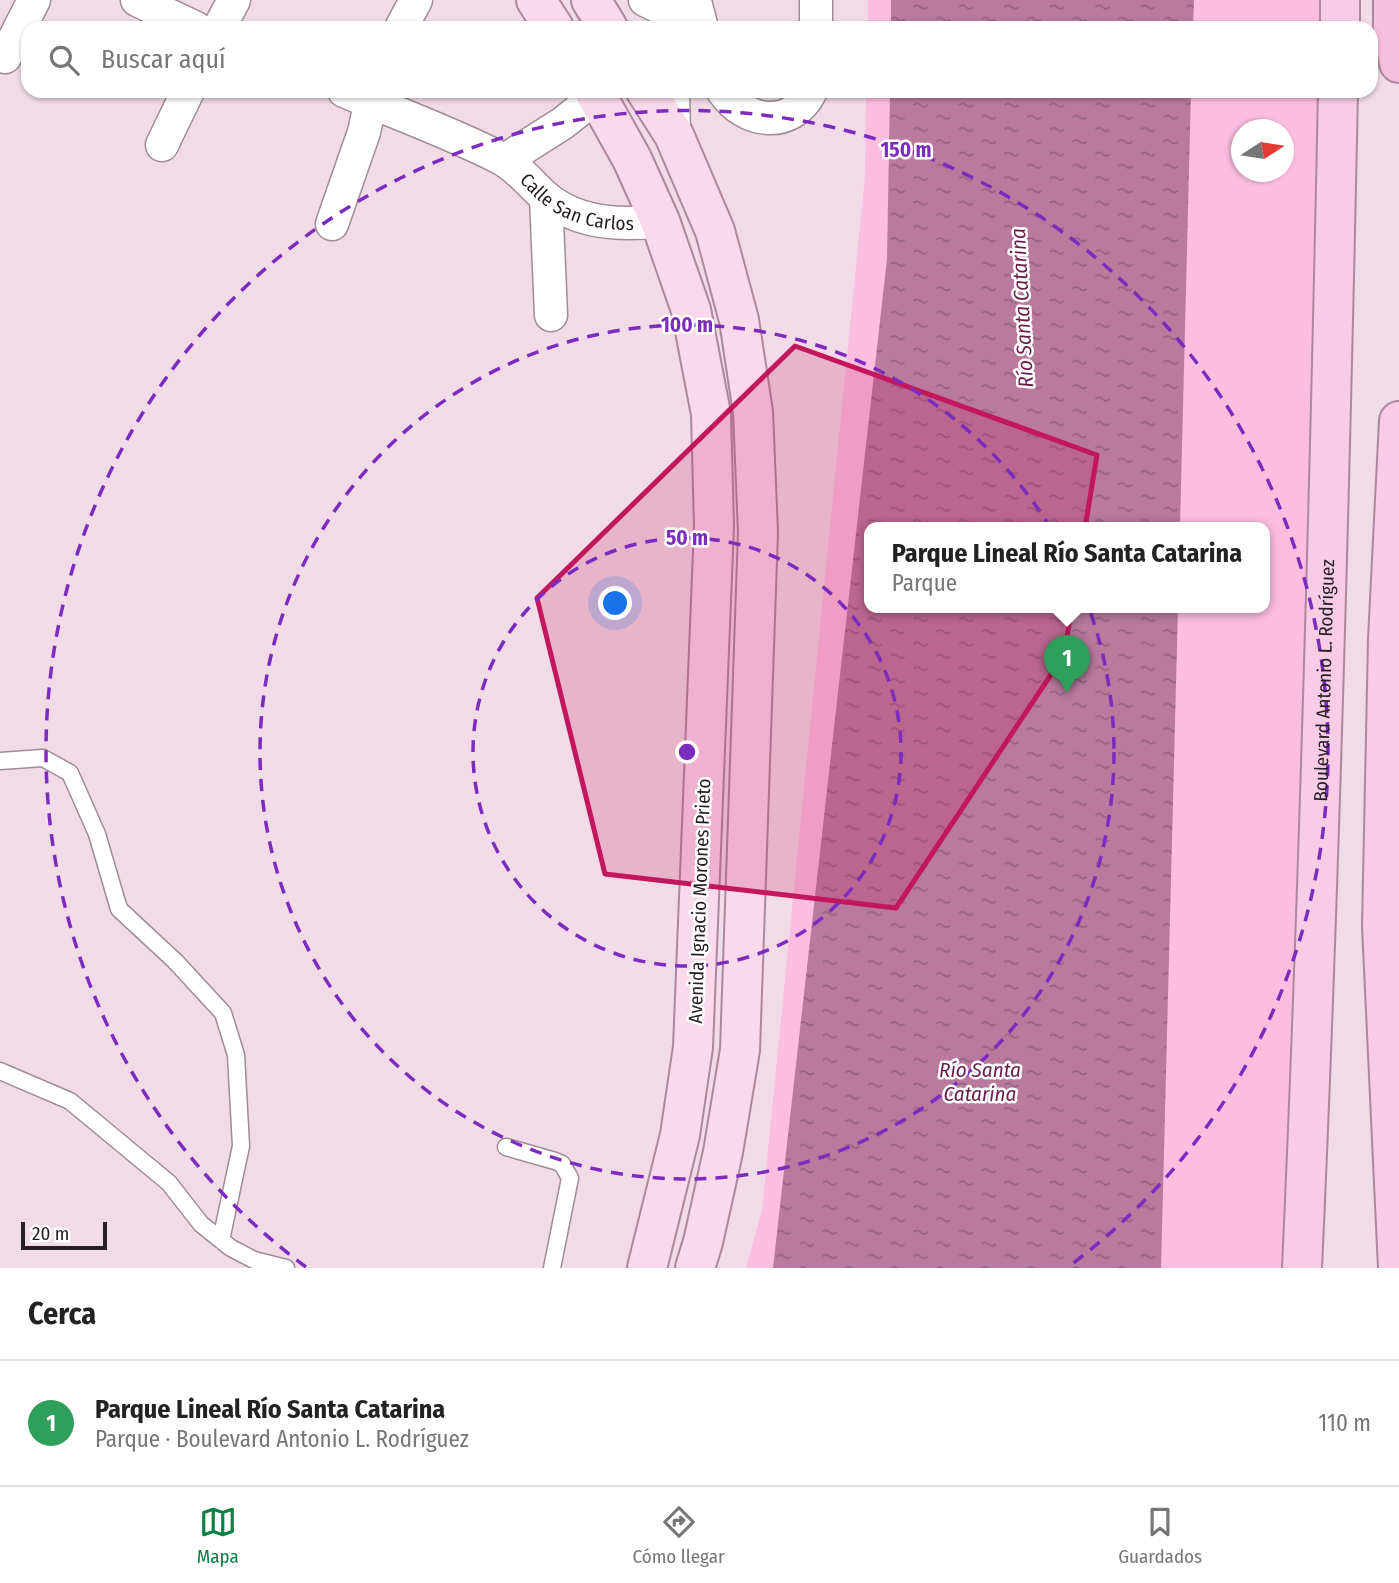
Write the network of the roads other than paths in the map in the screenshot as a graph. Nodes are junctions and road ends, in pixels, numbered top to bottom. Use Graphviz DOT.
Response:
graph roads {
  1 [pos="34,0"];
  2 [pos="136,0"];
  3 [pos="234,0"];
  4 [pos="416,0"];
  5 [pos="537,0"];
  6 [pos="591,0"];
  7 [pos="645,0"];
  8 [pos="816,0"];
  9 [pos="1340,0"];
  10 [pos="1392,0"];
  11 [pos="690,15"];
  12 [pos="23,21"];
  13 [pos="181,21"];
  14 [pos="223,21"];
  15 [pos="405,21"];
  16 [pos="550,21"];
  17 [pos="604,21"];
  18 [pos="816,21"];
  19 [pos="1339,21"];
  20 [pos="21,26"];
  21 [pos="5,57"];
  22 [pos="1399,63"];
  23 [pos="185,98"];
  24 [pos="362,98"];
  25 [pos="370,98"];
  26 [pos="591,98"];
  27 [pos="598,98"];
  28 [pos="650,98"];
  29 [pos="673,98"];
  30 [pos="728,98"];
  31 [pos="807,98"];
  32 [pos="1338,98"];
  33 [pos="674,135"];
  34 [pos="162,145"];
  35 [pos="505,160"];
  36 [pos="546,198"];
  37 [pos="660,221"];
  38 [pos="332,224"];
  39 [pos="551,315"];
  40 [pos="1399,421"];
  41 [pos="1394,640"];
  42 [pos="0,761"];
  43 [pos="1392,812"];
  44 [pos="1391,930"];
  45 [pos="0,1071"];
  46 [pos="1395,1130"];
  47 [pos="506,1147"];
  48 [pos="221,1240"];
  49 [pos="286,1268"];
  50 [pos="552,1268"];
  51 [pos="647,1268"];
  52 [pos="695,1268"];
  53 [pos="1302,1268"];
  54 [pos="1398,1268"];
  1 -- 12 [label="street"];
  2 -- 13 [label="street"];
  3 -- 14 [label="street"];
  4 -- 15 [label="street"];
  5 -- 16 [label="main road"];
  6 -- 17 [label="main road"];
  7 -- 11 [label="street"];
  8 -- 18 [label="street"];
  9 -- 19 [label="highway"];
  10 -- 22 [label="highway"];
  20 -- 21 [label="street"];
  23 -- 34 [label="street"];
  24 -- 38 [label="street"];
  25 -- 35 [label="street, Calle San Carlos"];
  26 -- 35 [label="street, Calle San Carlos"];
  27 -- 37 [label="main road, Avenida Ignacio Morones Prieto"];
  28 -- 33 [label="main road"];
  29 -- 33 [label="street"];
  30 -- 31 [label="street"];
  32 -- 53 [label="highway, Boulevard Antonio L. Rodríguez"];
  33 -- 52 [label="main road"];
  35 -- 36 [label="street, Calle San Carlos"];
  36 -- 37 [label="street, Calle San Carlos"];
  36 -- 39 [label="street"];
  37 -- 51 [label="main road, Avenida Ignacio Morones Prieto"];
  40 -- 41 [label="highway"];
  41 -- 43 [label="highway"];
  42 -- 48 [label="lane"];
  43 -- 44 [label="highway"];
  44 -- 46 [label="highway"];
  45 -- 48 [label="lane"];
  46 -- 54 [label="highway"];
  47 -- 50 [label="lane"];
  48 -- 49 [label="lane"];
}
